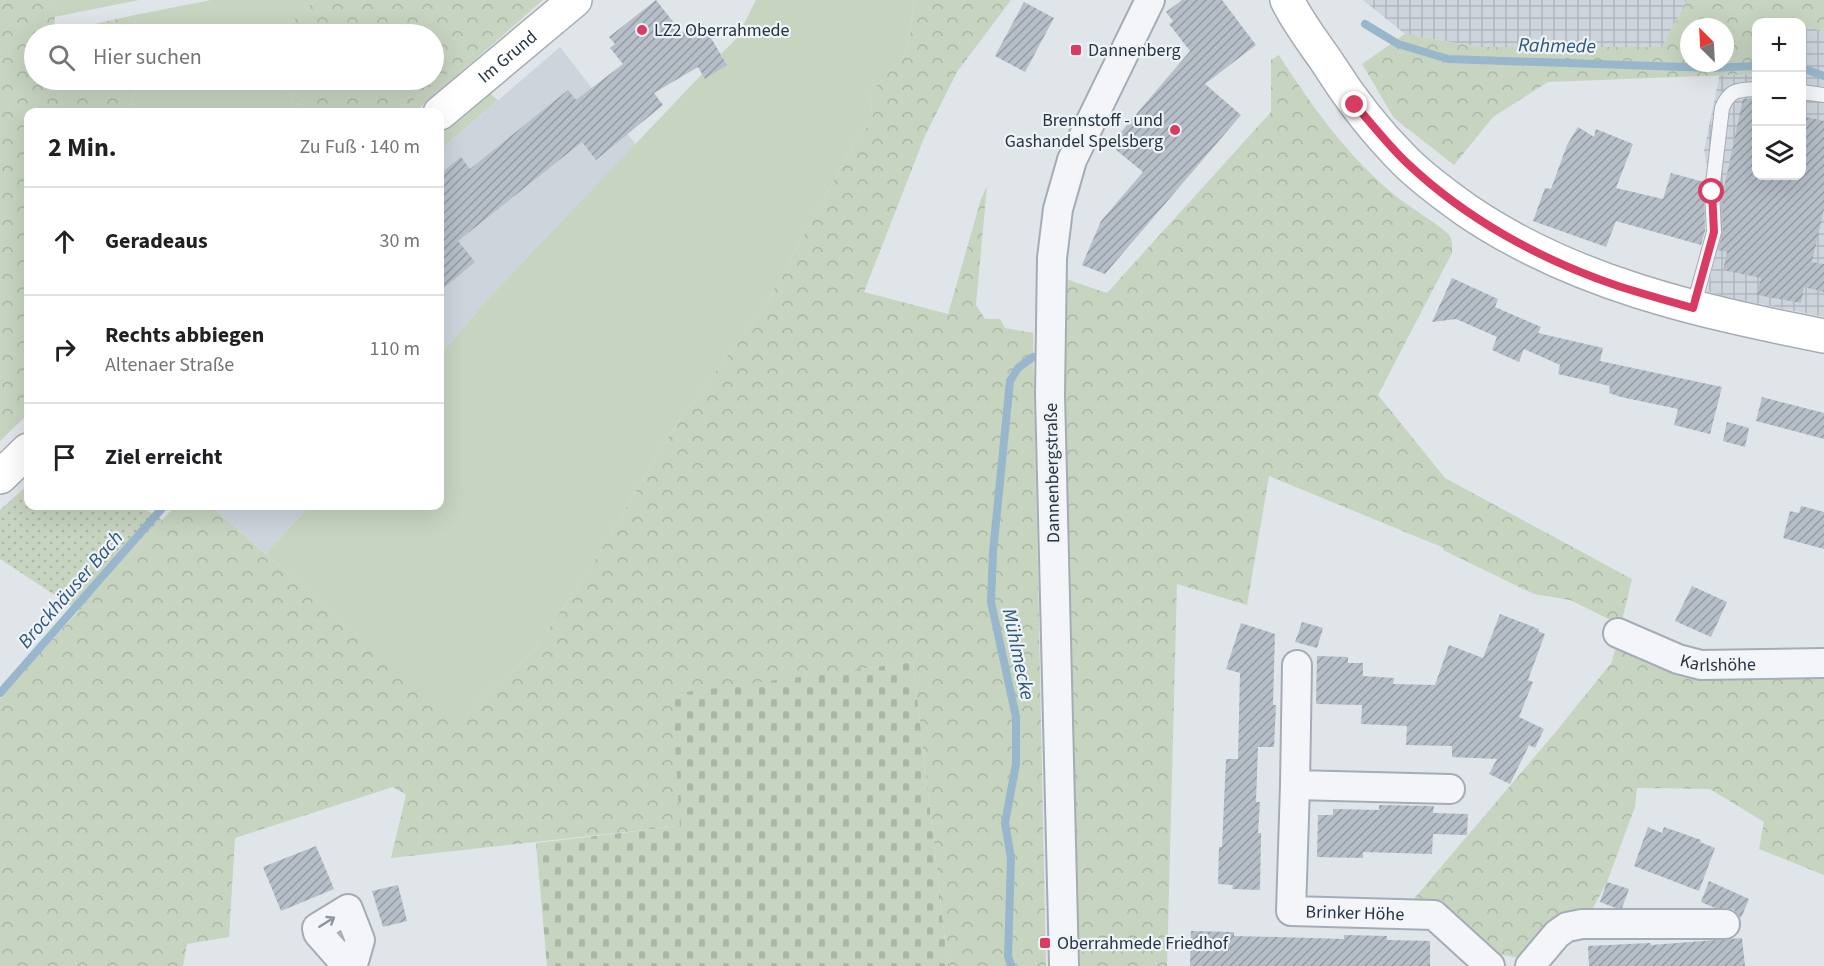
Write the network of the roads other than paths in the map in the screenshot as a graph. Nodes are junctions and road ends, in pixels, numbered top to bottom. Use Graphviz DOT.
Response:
graph roads {
  1 [pos="575,0"];
  2 [pos="1150,0"];
  3 [pos="1294,3"];
  4 [pos="1752,90"];
  5 [pos="1806,93"];
  6 [pos="1824,95"];
  7 [pos="444,110"];
  8 [pos="1693,308"];
  9 [pos="1824,336"];
  10 [pos="24,454"];
  11 [pos="0,477"];
  12 [pos="1618,633"];
  13 [pos="1824,663"];
  14 [pos="1297,665"];
  15 [pos="1295,785"];
  16 [pos="1450,789"];
  17 [pos="1725,924"];
  18 [pos="1064,966"];
  19 [pos="1490,966"];
  20 [pos="1530,966"];
  1 -- 7 [label="main road, Im Grund"];
  2 -- 18 [label="street, Dannenbergstraße"];
  3 -- 8 [label="main road"];
  4 -- 8 [label="lane"];
  5 -- 6 [label="lane"];
  8 -- 9 [label="main road"];
  10 -- 11 [label="main road"];
  12 -- 13 [label="street, Karlshöhe"];
  14 -- 15 [label="street, Brinker Höhe"];
  15 -- 16 [label="street"];
  15 -- 19 [label="street, Brinker Höhe"];
  17 -- 20 [label="street"];
}
